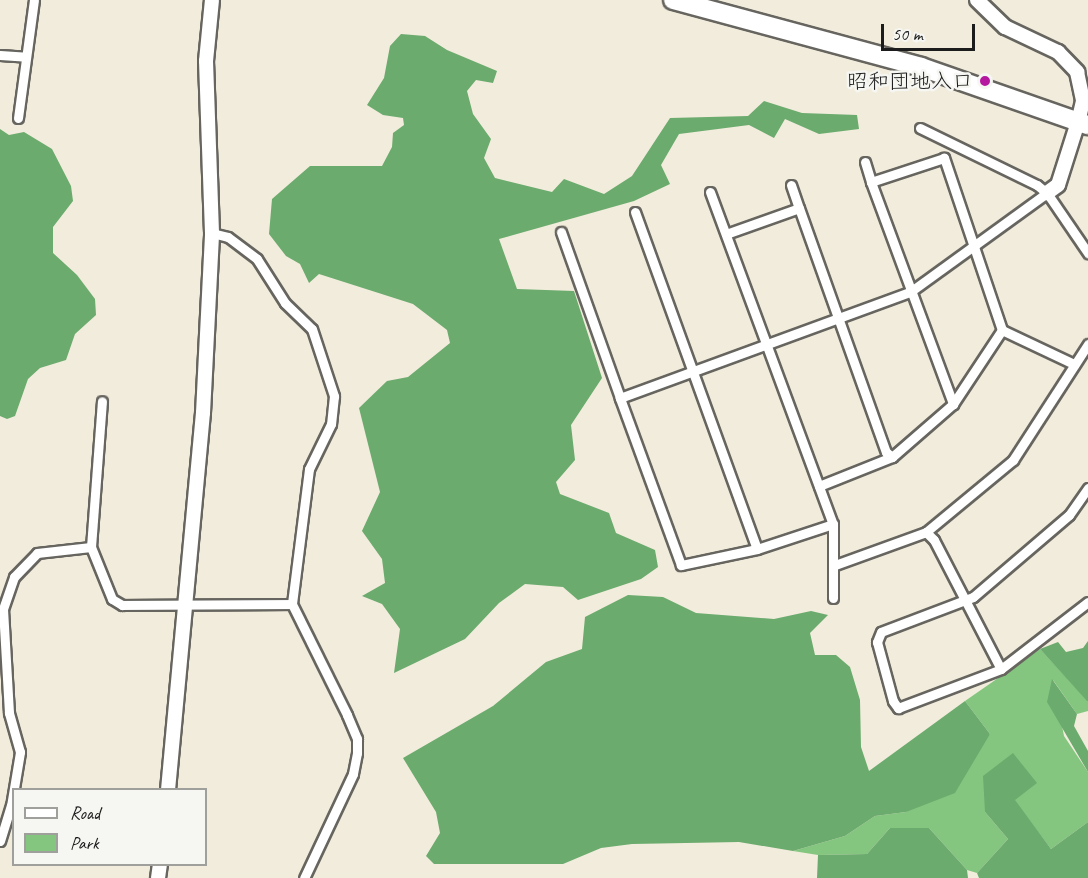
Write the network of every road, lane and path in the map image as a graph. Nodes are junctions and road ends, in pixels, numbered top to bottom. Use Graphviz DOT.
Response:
graph roads {
  1 [pos="34,0"];
  2 [pos="212,0"];
  3 [pos="673,0"];
  4 [pos="977,0"];
  5 [pos="0,55"];
  6 [pos="26,57"];
  7 [pos="18,118"];
  8 [pos="1083,124"];
  9 [pos="920,128"];
  10 [pos="865,162"];
  11 [pos="872,182"];
  12 [pos="791,184"];
  13 [pos="710,192"];
  14 [pos="1047,193"];
  15 [pos="799,208"];
  16 [pos="636,212"];
  17 [pos="561,232"];
  18 [pos="212,233"];
  19 [pos="726,234"];
  20 [pos="974,247"];
  21 [pos="1088,253"];
  22 [pos="910,292"];
  23 [pos="836,316"];
  24 [pos="1002,330"];
  25 [pos="768,344"];
  26 [pos="1088,344"];
  27 [pos="1074,364"];
  28 [pos="693,371"];
  29 [pos="620,398"];
  30 [pos="102,401"];
  31 [pos="953,404"];
  32 [pos="892,458"];
  33 [pos="819,486"];
  34 [pos="1088,488"];
  35 [pos="833,524"];
  36 [pos="926,532"];
  37 [pos="91,547"];
  38 [pos="757,549"];
  39 [pos="835,565"];
  40 [pos="833,598"];
  41 [pos="965,601"];
  42 [pos="1088,602"];
  43 [pos="188,604"];
  44 [pos="292,604"];
  45 [pos="1001,669"];
  46 [pos="14,788"];
  47 [pos="168,788"];
  48 [pos="12,800"];
  49 [pos="0,840"];
  50 [pos="304,878"];
  1 -- 6 [label="street"];
  2 -- 18 [label="street"];
  3 -- 8 [label="highway"];
  4 -- 8 [label="street"];
  5 -- 6 [label="street"];
  6 -- 7 [label="street"];
  8 -- 14 [label="street"];
  9 -- 14 [label="street"];
  10 -- 11 [label="street"];
  11 -- 20 [label="street"];
  11 -- 22 [label="street"];
  12 -- 15 [label="street"];
  13 -- 19 [label="street"];
  14 -- 20 [label="street"];
  14 -- 21 [label="street"];
  15 -- 19 [label="street"];
  15 -- 23 [label="street"];
  16 -- 28 [label="street"];
  17 -- 29 [label="street"];
  18 -- 43 [label="street"];
  18 -- 44 [label="street"];
  19 -- 25 [label="street"];
  20 -- 22 [label="street"];
  20 -- 24 [label="street"];
  22 -- 23 [label="street"];
  22 -- 31 [label="street"];
  23 -- 25 [label="street"];
  23 -- 32 [label="street"];
  24 -- 27 [label="street"];
  24 -- 31 [label="street"];
  25 -- 28 [label="street"];
  25 -- 33 [label="street"];
  26 -- 27 [label="street"];
  27 -- 36 [label="street"];
  28 -- 29 [label="street"];
  28 -- 38 [label="street"];
  29 -- 38 [label="street"];
  30 -- 37 [label="street"];
  31 -- 32 [label="street"];
  32 -- 33 [label="street"];
  33 -- 35 [label="street"];
  34 -- 41 [label="street"];
  35 -- 38 [label="street"];
  35 -- 39 [label="street"];
  36 -- 39 [label="street"];
  36 -- 41 [label="street"];
  37 -- 43 [label="street"];
  37 -- 46 [label="street"];
  39 -- 40 [label="street"];
  41 -- 45 [label="street"];
  41 -- 45 [label="street"];
  42 -- 45 [label="street"];
  43 -- 44 [label="street"];
  43 -- 47 [label="street"];
  44 -- 50 [label="street"];
  48 -- 49 [label="street"];
}
